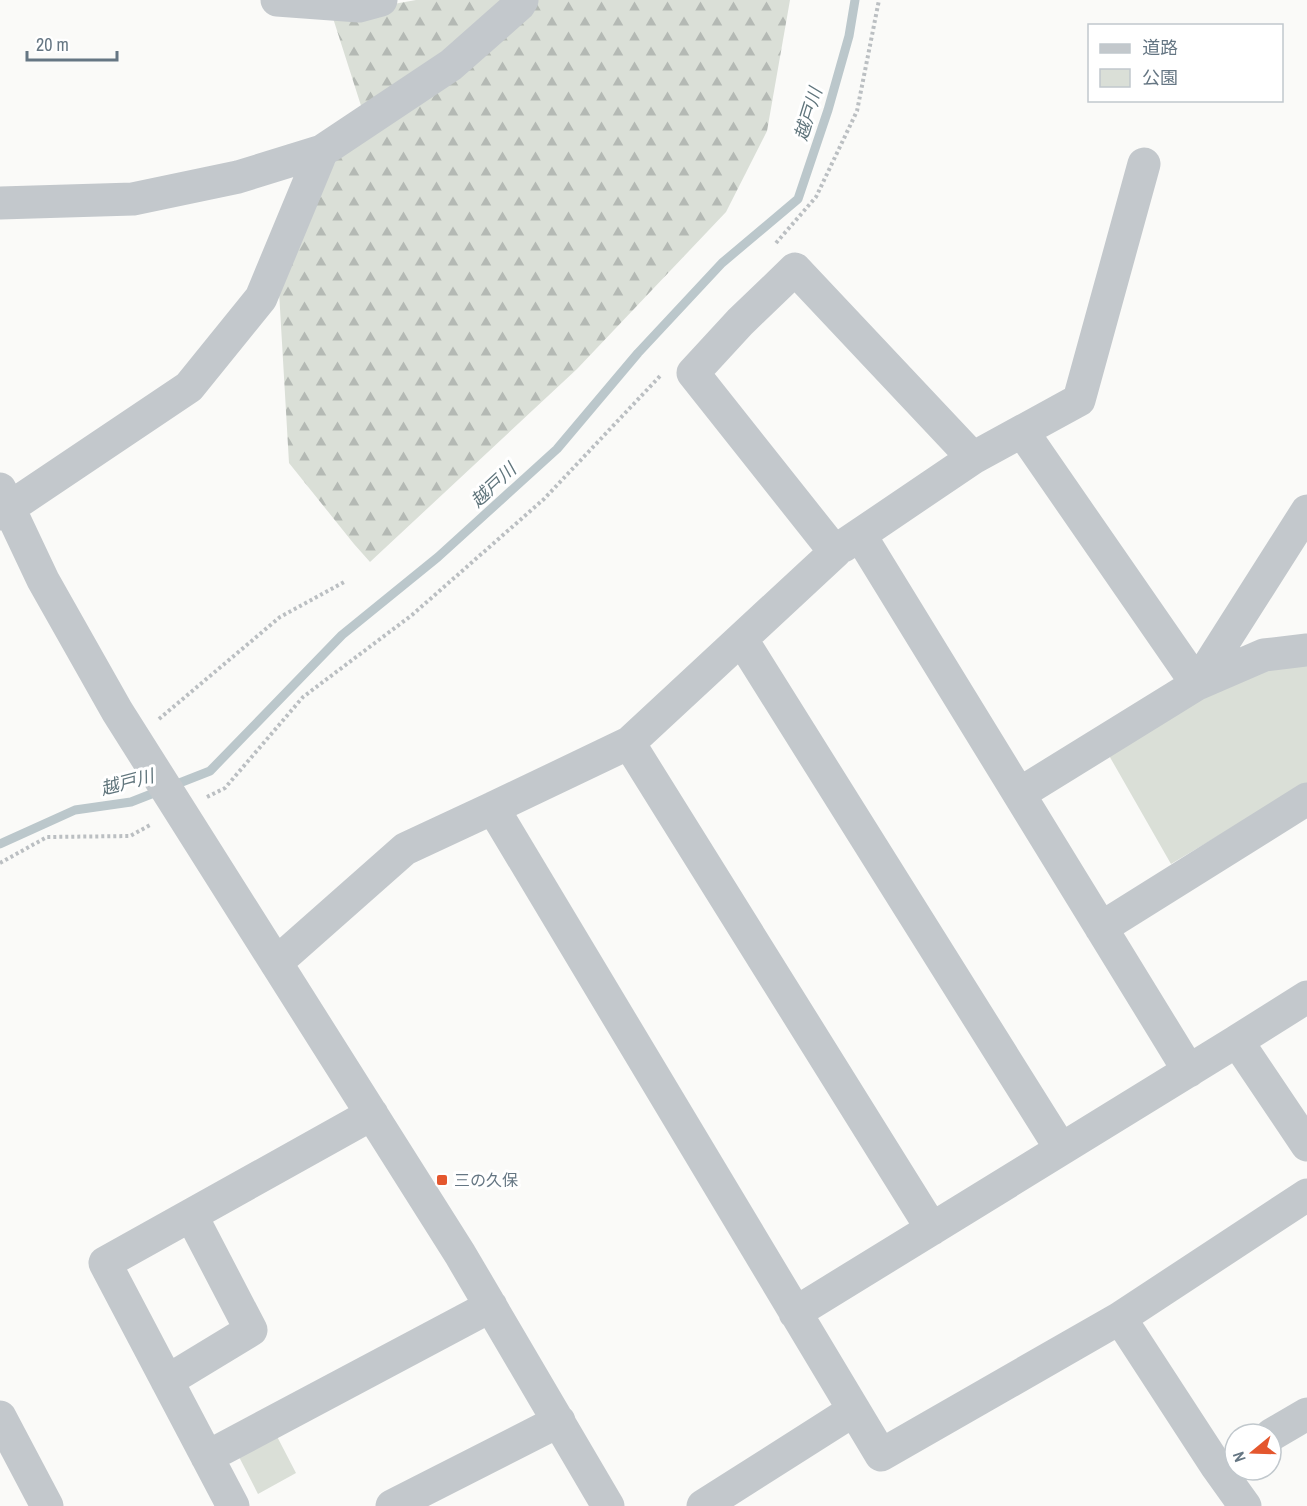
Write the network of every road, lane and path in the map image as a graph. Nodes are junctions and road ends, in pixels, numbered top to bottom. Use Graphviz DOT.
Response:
graph roads {
  1 [pos="277,0"];
  2 [pos="381,0"];
  3 [pos="522,0"];
  4 [pos="879,0"];
  5 [pos="322,151"];
  6 [pos="1144,164"];
  7 [pos="0,203"];
  8 [pos="770,249"];
  9 [pos="663,372"];
  10 [pos="1022,431"];
  11 [pos="974,458"];
  12 [pos="3,504"];
  13 [pos="1307,511"];
  14 [pos="847,543"];
  15 [pos="346,580"];
  16 [pos="742,640"];
  17 [pos="1307,650"];
  18 [pos="1197,684"];
  19 [pos="137,742"];
  20 [pos="629,743"];
  21 [pos="1019,794"];
  22 [pos="1307,799"];
  23 [pos="493,808"];
  24 [pos="180,810"];
  25 [pos="0,863"];
  26 [pos="1101,928"];
  27 [pos="276,963"];
  28 [pos="1307,998"];
  29 [pos="1237,1041"];
  30 [pos="1189,1071"];
  31 [pos="372,1114"];
  32 [pos="1307,1145"];
  33 [pos="1061,1149"];
  34 [pos="1307,1195"];
  35 [pos="191,1215"];
  36 [pos="932,1229"];
  37 [pos="491,1306"];
  38 [pos="795,1313"];
  39 [pos="1120,1317"];
  40 [pos="167,1381"];
  41 [pos="854,1410"];
  42 [pos="1307,1414"];
  43 [pos="0,1417"];
  44 [pos="559,1421"];
  45 [pos="1283,1428"];
  46 [pos="207,1457"];
  47 [pos="1223,1458"];
  48 [pos="1232,1482"];
  49 [pos="1238,1504"];
  50 [pos="47,1506"];
  51 [pos="233,1506"];
  52 [pos="392,1506"];
  53 [pos="608,1506"];
  54 [pos="703,1506"];
  1 -- 2 [label="street"];
  3 -- 5 [label="street"];
  4 -- 8 [label="path"];
  5 -- 7 [label="street"];
  5 -- 12 [label="street"];
  6 -- 10 [label="street"];
  9 -- 24 [label="path"];
  10 -- 11 [label="street"];
  10 -- 18 [label="street"];
  11 -- 14 [label="street"];
  11 -- 14 [label="street"];
  12 -- 19 [label="street"];
  13 -- 18 [label="street"];
  14 -- 16 [label="street"];
  14 -- 21 [label="street"];
  15 -- 19 [label="path"];
  16 -- 20 [label="street"];
  16 -- 33 [label="street"];
  17 -- 18 [label="street"];
  18 -- 21 [label="street"];
  19 -- 24 [label="street"];
  20 -- 23 [label="street"];
  20 -- 36 [label="street"];
  21 -- 26 [label="street"];
  22 -- 26 [label="street"];
  23 -- 27 [label="street"];
  23 -- 38 [label="street"];
  24 -- 25 [label="path"];
  24 -- 27 [label="street"];
  26 -- 30 [label="street"];
  27 -- 31 [label="street"];
  28 -- 29 [label="street"];
  29 -- 30 [label="street"];
  29 -- 32 [label="street"];
  30 -- 33 [label="street"];
  31 -- 35 [label="street"];
  31 -- 37 [label="street"];
  33 -- 36 [label="street"];
  34 -- 39 [label="street"];
  35 -- 40 [label="street"];
  35 -- 40 [label="street"];
  36 -- 38 [label="street"];
  37 -- 44 [label="street"];
  37 -- 46 [label="street"];
  38 -- 41 [label="street"];
  39 -- 41 [label="street"];
  39 -- 47 [label="street"];
  40 -- 46 [label="street"];
  41 -- 54 [label="street"];
  42 -- 45 [label="street"];
  43 -- 50 [label="street"];
  44 -- 52 [label="street"];
  44 -- 53 [label="street"];
  46 -- 51 [label="street"];
  48 -- 49 [label="street"];
}
